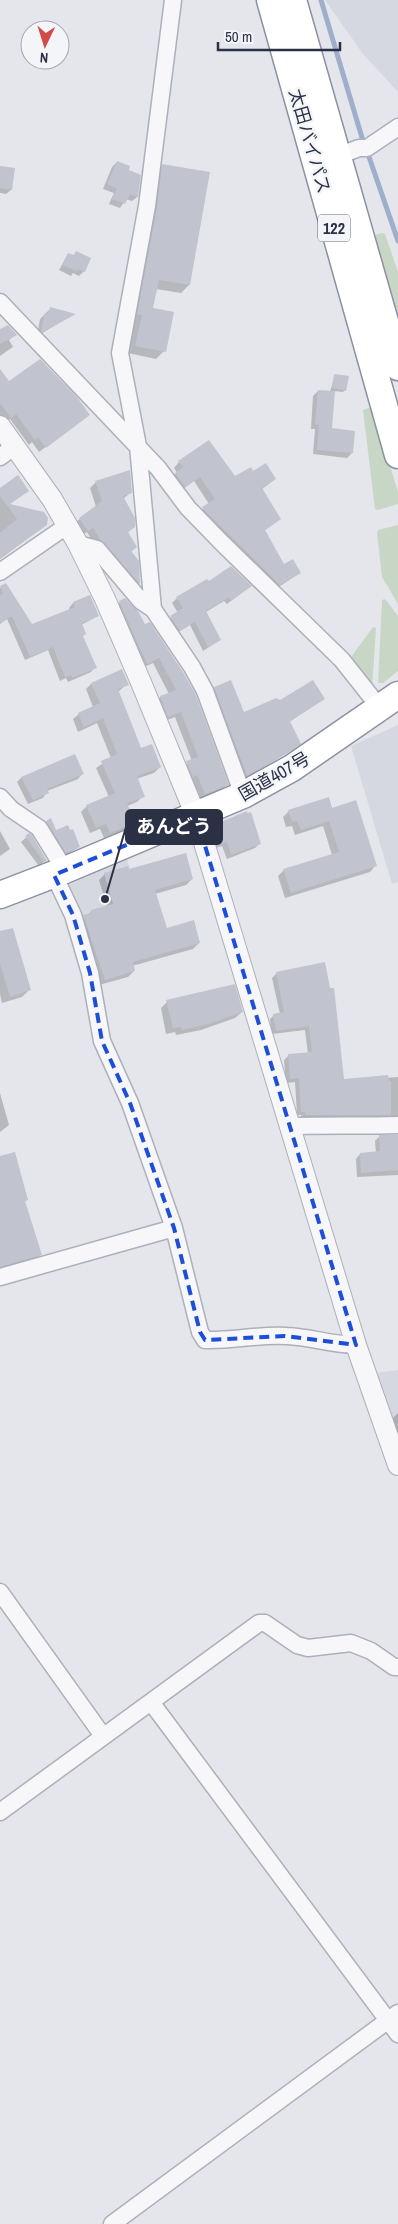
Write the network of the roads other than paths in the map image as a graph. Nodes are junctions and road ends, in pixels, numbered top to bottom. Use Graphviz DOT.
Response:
graph roads {
  1 [pos="173,0"];
  2 [pos="270,0"];
  3 [pos="293,0"];
  4 [pos="398,127"];
  5 [pos="338,156"];
  6 [pos="0,302"];
  7 [pos="398,367"];
  8 [pos="0,426"];
  9 [pos="138,446"];
  10 [pos="7,452"];
  11 [pos="398,455"];
  12 [pos="68,525"];
  13 [pos="78,544"];
  14 [pos="0,572"];
  15 [pos="153,609"];
  16 [pos="389,702"];
  17 [pos="243,795"];
  18 [pos="0,797"];
  19 [pos="196,816"];
  20 [pos="59,872"];
  21 [pos="0,895"];
  22 [pos="398,1125"];
  23 [pos="292,1126"];
  24 [pos="174,1228"];
  25 [pos="0,1277"];
  26 [pos="356,1345"];
  27 [pos="398,1465"];
  28 [pos="0,1592"];
  29 [pos="398,1667"];
  30 [pos="151,1702"];
  31 [pos="103,1736"];
  32 [pos="0,1812"];
  33 [pos="393,2016"];
  34 [pos="398,2034"];
  35 [pos="112,2224"];
  1 -- 9 [label="street"];
  2 -- 11 [label="highway, 太田バイパス / 122"];
  3 -- 5 [label="highway, 太田バイパス / 122"];
  4 -- 5 [label="street"];
  5 -- 7 [label="highway, 太田バイパス / 122"];
  6 -- 9 [label="street"];
  8 -- 10 [label="street"];
  9 -- 15 [label="street"];
  9 -- 16 [label="street"];
  10 -- 12 [label="street"];
  12 -- 13 [label="street"];
  12 -- 14 [label="street"];
  13 -- 15 [label="street"];
  13 -- 19 [label="street"];
  15 -- 17 [label="street"];
  16 -- 17 [label="highway, 国道407号"];
  17 -- 19 [label="highway, 国道407号"];
  18 -- 20 [label="street"];
  19 -- 20 [label="highway, 国道407号"];
  19 -- 23 [label="street"];
  20 -- 21 [label="highway, 国道407号"];
  20 -- 24 [label="street"];
  22 -- 23 [label="street"];
  23 -- 26 [label="street"];
  24 -- 25 [label="street"];
  24 -- 26 [label="street"];
  26 -- 27 [label="street"];
  28 -- 31 [label="street"];
  29 -- 30 [label="street"];
  30 -- 31 [label="street"];
  30 -- 33 [label="street"];
  31 -- 32 [label="street"];
  33 -- 34 [label="street"];
  33 -- 35 [label="street"];
}
